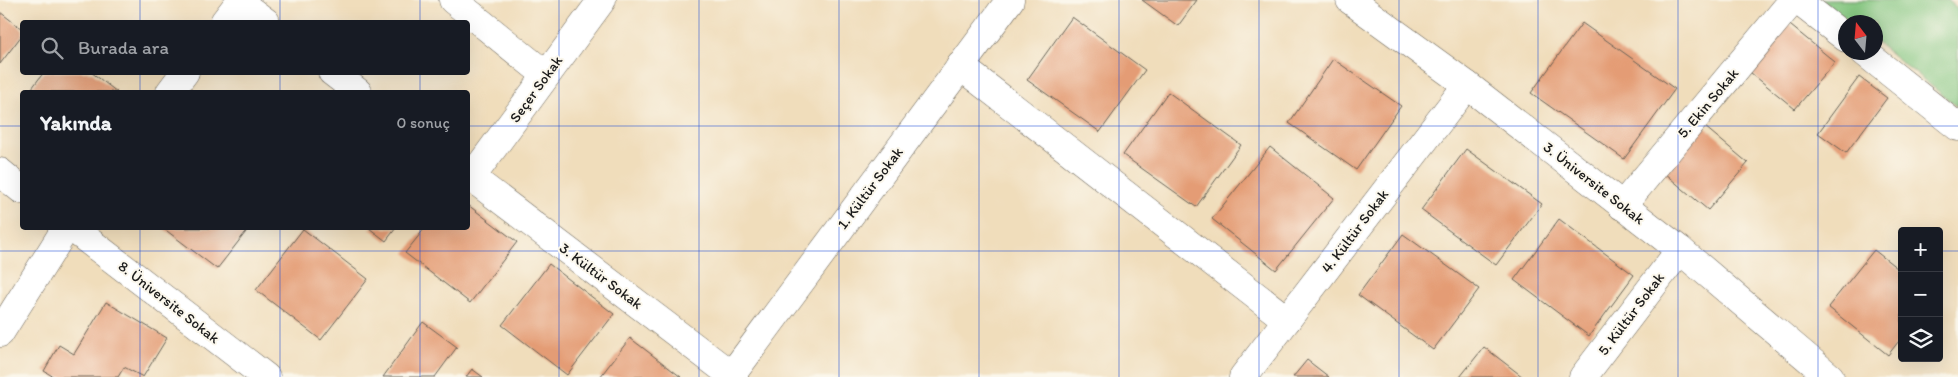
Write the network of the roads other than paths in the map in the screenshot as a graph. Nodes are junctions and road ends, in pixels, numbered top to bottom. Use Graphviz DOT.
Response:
graph roads {
  1 [pos="453,0"];
  2 [pos="602,0"];
  3 [pos="1010,0"];
  4 [pos="1795,0"];
  5 [pos="1365,4"];
  6 [pos="235,8"];
  7 [pos="262,20"];
  8 [pos="1838,32"];
  9 [pos="1874,60"];
  10 [pos="960,66"];
  11 [pos="183,75"];
  12 [pos="336,75"];
  13 [pos="546,76"];
  14 [pos="1467,85"];
  15 [pos="172,90"];
  16 [pos="355,90"];
  17 [pos="1958,127"];
  18 [pos="0,172"];
  19 [pos="470,176"];
  20 [pos="470,178"];
  21 [pos="20,188"];
  22 [pos="1622,206"];
  23 [pos="65,230"];
  24 [pos="75,230"];
  25 [pos="1680,250"];
  26 [pos="1287,320"];
  27 [pos="0,333"];
  28 [pos="732,376"];
  29 [pos="266,377"];
  30 [pos="1244,377"];
  31 [pos="1583,377"];
  32 [pos="1830,377"];
  1 -- 13 [label="street"];
  2 -- 13 [label="street, Seçer Sokak"];
  3 -- 10 [label="street, 1. Kültür Sokak"];
  4 -- 8 [label="street"];
  4 -- 22 [label="street, 5. Ekin Sokak"];
  5 -- 14 [label="street, 3. Üniversite Sokak"];
  6 -- 7 [label="street"];
  9 -- 17 [label="street"];
  10 -- 26 [label="street"];
  10 -- 28 [label="street, 1. Kültür Sokak"];
  11 -- 15 [label="street"];
  12 -- 16 [label="street"];
  13 -- 19 [label="street, Seçer Sokak"];
  14 -- 22 [label="street, 3. Üniversite Sokak"];
  14 -- 26 [label="street, 4. Kültür Sokak"];
  18 -- 21 [label="street"];
  20 -- 28 [label="street, 3. Kültür Sokak"];
  22 -- 25 [label="street, 3. Üniversite Sokak"];
  23 -- 27 [label="street"];
  24 -- 29 [label="street, 8. Üniversite Sokak"];
  25 -- 31 [label="street, 5. Kültür Sokak"];
  25 -- 32 [label="street, 3. Üniversite Sokak"];
  26 -- 30 [label="street, 4. Kültür Sokak"];
}
